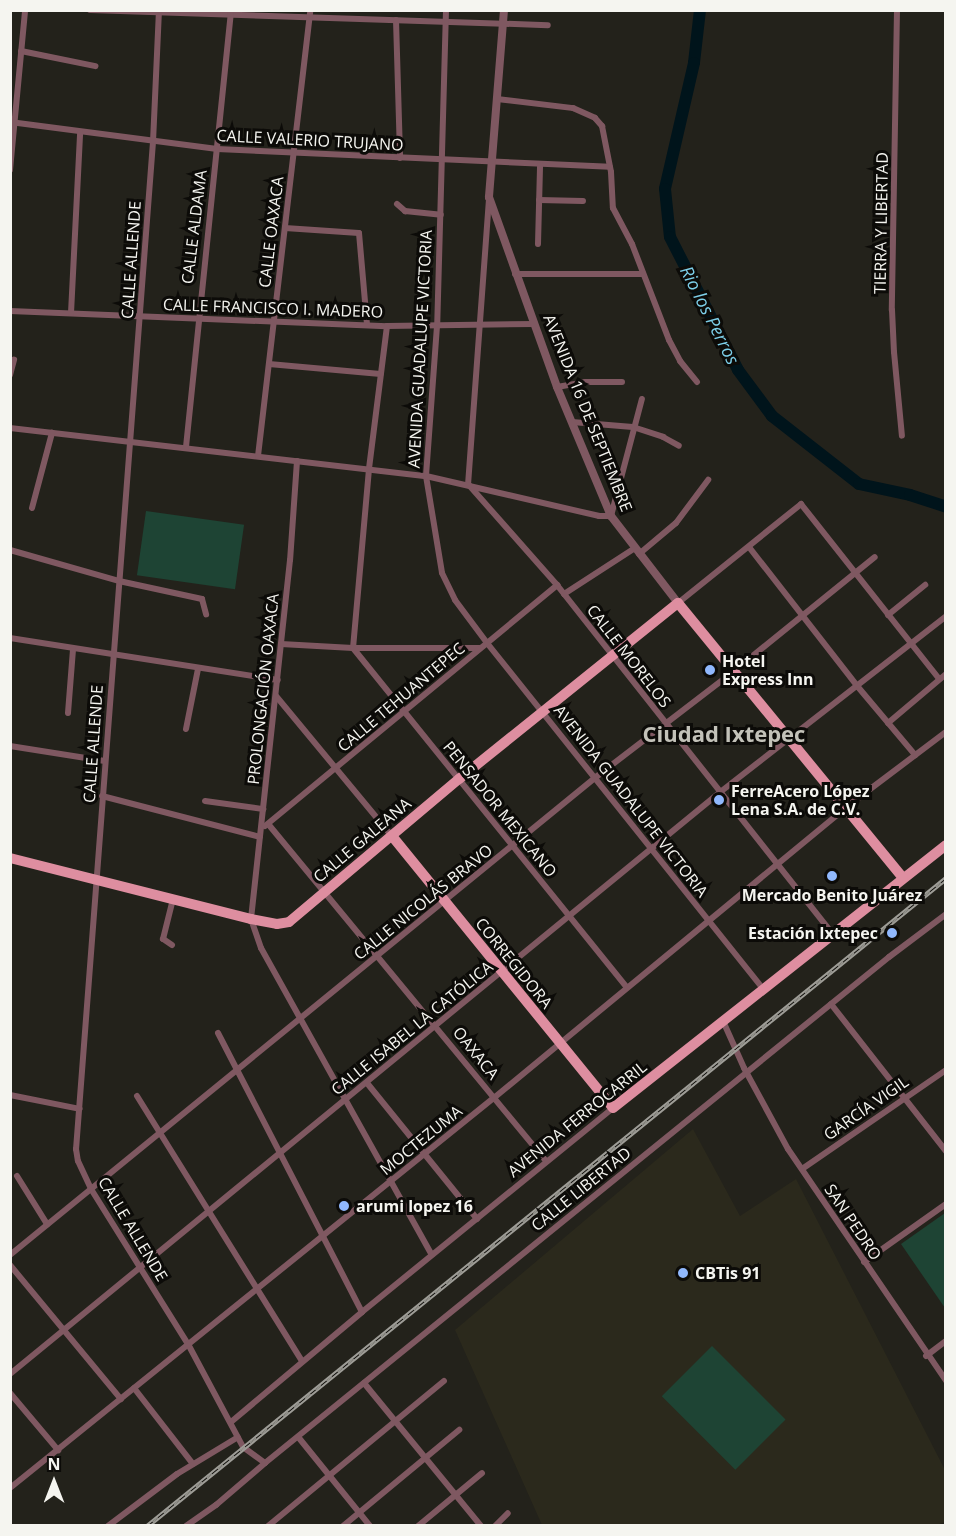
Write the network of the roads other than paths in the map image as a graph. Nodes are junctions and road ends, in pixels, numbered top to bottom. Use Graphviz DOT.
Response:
graph roads {
  1 [pos="25,10"];
  2 [pos="90,10"];
  3 [pos="310,10"];
  4 [pos="446,10"];
  5 [pos="504,10"];
  6 [pos="897,10"];
  7 [pos="159,11"];
  8 [pos="230,13"];
  9 [pos="309,19"];
  10 [pos="396,20"];
  11 [pos="445,21"];
  12 [pos="503,22"];
  13 [pos="548,25"];
  14 [pos="21,51"];
  15 [pos="95,66"];
  16 [pos="497,99"];
  17 [pos="13,122"];
  18 [pos="80,133"];
  19 [pos="153,142"];
  20 [pos="217,149"];
  21 [pos="294,153"];
  22 [pos="400,158"];
  23 [pos="443,159"];
  24 [pos="492,162"];
  25 [pos="540,165"];
  26 [pos="610,167"];
  27 [pos="10,170"];
  28 [pos="489,197"];
  29 [pos="539,200"];
  30 [pos="583,201"];
  31 [pos="397,204"];
  32 [pos="441,215"];
  33 [pos="285,228"];
  34 [pos="538,244"];
  35 [pos="515,274"];
  36 [pos="643,274"];
  37 [pos="10,311"];
  38 [pos="71,313"];
  39 [pos="140,315"];
  40 [pos="198,318"];
  41 [pos="275,322"];
  42 [pos="479,324"];
  43 [pos="535,324"];
  44 [pos="367,325"];
  45 [pos="387,326"];
  46 [pos="436,326"];
  47 [pos="14,360"];
  48 [pos="269,364"];
  49 [pos="381,374"];
  50 [pos="10,375"];
  51 [pos="621,382"];
  52 [pos="697,382"];
  53 [pos="557,387"];
  54 [pos="642,399"];
  55 [pos="572,422"];
  56 [pos="633,427"];
  57 [pos="10,428"];
  58 [pos="52,433"];
  59 [pos="902,436"];
  60 [pos="129,442"];
  61 [pos="680,446"];
  62 [pos="186,447"];
  63 [pos="258,456"];
  64 [pos="297,461"];
  65 [pos="369,469"];
  66 [pos="426,476"];
  67 [pos="708,480"];
  68 [pos="468,484"];
  69 [pos="32,508"];
  70 [pos="611,516"];
  71 [pos="749,547"];
  72 [pos="10,550"];
  73 [pos="637,551"];
  74 [pos="875,557"];
  75 [pos="856,574"];
  76 [pos="119,581"];
  77 [pos="557,585"];
  78 [pos="925,585"];
  79 [pos="564,594"];
  80 [pos="678,603"];
  81 [pos="206,614"];
  82 [pos="888,615"];
  83 [pos="802,616"];
  84 [pos="945,616"];
  85 [pos="10,639"];
  86 [pos="487,643"];
  87 [pos="281,644"];
  88 [pos="911,645"];
  89 [pos="353,648"];
  90 [pos="481,648"];
  91 [pos="73,649"];
  92 [pos="612,655"];
  93 [pos="113,656"];
  94 [pos="198,669"];
  95 [pos="734,671"];
  96 [pos="945,674"];
  97 [pos="939,679"];
  98 [pos="278,680"];
  99 [pos="858,687"];
  100 [pos="276,696"];
  101 [pos="403,711"];
  102 [pos="544,712"];
  103 [pos="68,713"];
  104 [pos="665,723"];
  105 [pos="888,723"];
  106 [pos="186,729"];
  107 [pos="944,733"];
  108 [pos="790,739"];
  109 [pos="10,747"];
  110 [pos="915,755"];
  111 [pos="105,761"];
  112 [pos="336,769"];
  113 [pos="596,777"];
  114 [pos="459,779"];
  115 [pos="719,793"];
  116 [pos="102,796"];
  117 [pos="205,801"];
  118 [pos="844,808"];
  119 [pos="263,809"];
  120 [pos="265,826"];
  121 [pos="392,836"];
  122 [pos="260,837"];
  123 [pos="945,845"];
  124 [pos="513,846"];
  125 [pos="651,848"];
  126 [pos="10,858"];
  127 [pos="777,863"];
  128 [pos="97,878"];
  129 [pos="903,878"];
  130 [pos="323,892"];
  131 [pos="172,899"];
  132 [pos="446,902"];
  133 [pos="945,914"];
  134 [pos="571,916"];
  135 [pos="251,919"];
  136 [pos="707,921"];
  137 [pos="832,933"];
  138 [pos="172,945"];
  139 [pos="375,957"];
  140 [pos="501,973"];
  141 [pos="627,987"];
  142 [pos="763,989"];
  143 [pos="831,1004"];
  144 [pos="302,1020"];
  145 [pos="723,1021"];
  146 [pos="435,1025"];
  147 [pos="218,1033"];
  148 [pos="560,1042"];
  149 [pos="237,1071"];
  150 [pos="747,1071"];
  151 [pos="945,1071"];
  152 [pos="367,1083"];
  153 [pos="10,1095"];
  154 [pos="137,1096"];
  155 [pos="495,1097"];
  156 [pos="906,1097"];
  157 [pos="345,1100"];
  158 [pos="613,1108"];
  159 [pos="80,1109"];
  160 [pos="161,1133"];
  161 [pos="945,1151"];
  162 [pos="425,1154"];
  163 [pos="279,1156"];
  164 [pos="546,1161"];
  165 [pos="802,1169"];
  166 [pos="17,1176"];
  167 [pos="392,1181"];
  168 [pos="91,1189"];
  169 [pos="945,1204"];
  170 [pos="208,1212"];
  171 [pos="477,1220"];
  172 [pos="47,1224"];
  173 [pos="321,1236"];
  174 [pos="10,1255"];
  175 [pos="432,1255"];
  176 [pos="864,1262"];
  177 [pos="10,1265"];
  178 [pos="140,1268"];
  179 [pos="256,1289"];
  180 [pos="362,1312"];
  181 [pos="65,1330"];
  182 [pos="945,1341"];
  183 [pos="188,1344"];
  184 [pos="926,1356"];
  185 [pos="302,1361"];
  186 [pos="10,1374"];
  187 [pos="444,1382"];
  188 [pos="945,1382"];
  189 [pos="364,1383"];
  190 [pos="134,1388"];
  191 [pos="10,1393"];
  192 [pos="121,1399"];
  193 [pos="395,1421"];
  194 [pos="231,1422"];
  195 [pos="459,1430"];
  196 [pos="238,1437"];
  197 [pos="299,1438"];
  198 [pos="58,1450"];
  199 [pos="426,1457"];
  200 [pos="265,1463"];
  201 [pos="193,1464"];
  202 [pos="482,1473"];
  203 [pos="330,1474"];
  204 [pos="10,1488"];
  205 [pos="457,1494"];
  206 [pos="360,1512"];
  207 [pos="508,1513"];
  208 [pos="194,1523"];
  209 [pos="108,1526"];
  210 [pos="186,1526"];
  211 [pos="268,1526"];
  212 [pos="343,1526"];
  213 [pos="370,1526"];
  214 [pos="418,1526"];
  215 [pos="481,1526"];
  216 [pos="495,1526"];
  1 -- 14 [label="street"];
  2 -- 7 [label="street"];
  3 -- 9 [label="street, CALLE OAXACA"];
  4 -- 11 [label="street, AVENIDA GUADALUPE VICTORIA"];
  5 -- 12 [label="street, AVENIDA 16 DE SEPTIEMBRE"];
  6 -- 59 [label="street, TIERRA Y LIBERTAD"];
  7 -- 8 [label="street"];
  7 -- 19 [label="street, CALLE ALLENDE"];
  8 -- 9 [label="street"];
  8 -- 20 [label="street, CALLE ALDAMA"];
  9 -- 10 [label="street"];
  9 -- 21 [label="street, CALLE OAXACA"];
  10 -- 11 [label="street"];
  10 -- 22 [label="street"];
  11 -- 12 [label="street"];
  11 -- 23 [label="street, AVENIDA GUADALUPE VICTORIA"];
  12 -- 13 [label="street"];
  12 -- 16 [label="street, AVENIDA 16 DE SEPTIEMBRE"];
  14 -- 15 [label="street"];
  14 -- 17 [label="street"];
  16 -- 24 [label="street, AVENIDA 16 DE SEPTIEMBRE"];
  16 -- 26 [label="street"];
  17 -- 18 [label="street, CALLE VALERIO TRUJANO"];
  17 -- 27 [label="street"];
  18 -- 19 [label="street, CALLE VALERIO TRUJANO"];
  18 -- 38 [label="street"];
  19 -- 20 [label="street, CALLE VALERIO TRUJANO"];
  19 -- 39 [label="street, CALLE ALLENDE"];
  20 -- 21 [label="street, CALLE VALERIO TRUJANO"];
  20 -- 40 [label="street, CALLE ALDAMA"];
  21 -- 22 [label="street, CALLE VALERIO TRUJANO"];
  21 -- 33 [label="street, CALLE OAXACA"];
  22 -- 23 [label="street, CALLE VALERIO TRUJANO"];
  23 -- 24 [label="street, CALLE VALERIO TRUJANO"];
  23 -- 32 [label="street, AVENIDA GUADALUPE VICTORIA"];
  24 -- 25 [label="street, CALLE VALERIO TRUJANO"];
  24 -- 28 [label="street, AVENIDA 16 DE SEPTIEMBRE"];
  25 -- 26 [label="street, CALLE VALERIO TRUJANO"];
  25 -- 29 [label="street"];
  26 -- 36 [label="street"];
  28 -- 35 [label="street, AVENIDA 16 DE SEPTIEMBRE"];
  28 -- 42 [label="street"];
  29 -- 30 [label="street"];
  29 -- 34 [label="street"];
  31 -- 32 [label="street"];
  32 -- 46 [label="street, AVENIDA GUADALUPE VICTORIA"];
  33 -- 41 [label="street, CALLE OAXACA"];
  33 -- 44 [label="street"];
  35 -- 36 [label="street"];
  35 -- 43 [label="street, AVENIDA 16 DE SEPTIEMBRE"];
  36 -- 52 [label="street"];
  37 -- 38 [label="street, CALLE FRANCISCO I. MADERO"];
  38 -- 39 [label="street, CALLE FRANCISCO I. MADERO"];
  39 -- 40 [label="street, CALLE FRANCISCO I. MADERO"];
  39 -- 60 [label="street, CALLE ALLENDE"];
  40 -- 41 [label="street, CALLE FRANCISCO I. MADERO"];
  40 -- 62 [label="street, CALLE ALDAMA"];
  41 -- 44 [label="street, CALLE FRANCISCO I. MADERO"];
  41 -- 48 [label="street, CALLE OAXACA"];
  42 -- 43 [label="street, CALLE FRANCISCO I. MADERO"];
  42 -- 46 [label="street, CALLE FRANCISCO I. MADERO"];
  42 -- 68 [label="street"];
  43 -- 53 [label="street, AVENIDA 16 DE SEPTIEMBRE"];
  44 -- 45 [label="street, CALLE FRANCISCO I. MADERO"];
  45 -- 46 [label="street, CALLE FRANCISCO I. MADERO"];
  45 -- 49 [label="street"];
  46 -- 66 [label="street, AVENIDA GUADALUPE VICTORIA"];
  47 -- 50 [label="street"];
  48 -- 49 [label="street"];
  48 -- 63 [label="street, CALLE OAXACA"];
  49 -- 65 [label="street"];
  51 -- 53 [label="street"];
  53 -- 55 [label="street, AVENIDA 16 DE SEPTIEMBRE"];
  54 -- 56 [label="street"];
  55 -- 56 [label="street"];
  55 -- 70 [label="street, AVENIDA 16 DE SEPTIEMBRE"];
  56 -- 61 [label="street"];
  56 -- 70 [label="street"];
  57 -- 58 [label="street"];
  58 -- 60 [label="street"];
  58 -- 69 [label="street"];
  60 -- 62 [label="street"];
  60 -- 76 [label="street, CALLE ALLENDE"];
  62 -- 63 [label="street"];
  63 -- 64 [label="street"];
  64 -- 65 [label="street"];
  64 -- 87 [label="street, PROLONGACIÓN OAXACA"];
  65 -- 66 [label="street"];
  65 -- 89 [label="street"];
  66 -- 68 [label="street"];
  66 -- 86 [label="street, AVENIDA GUADALUPE VICTORIA"];
  67 -- 73 [label="street"];
  68 -- 70 [label="street"];
  68 -- 77 [label="street, CALLE MORELOS"];
  70 -- 73 [label="street, AVENIDA 16 DE SEPTIEMBRE"];
  71 -- 75 [label="street"];
  71 -- 80 [label="street"];
  71 -- 83 [label="street"];
  72 -- 76 [label="street"];
  73 -- 79 [label="street"];
  73 -- 80 [label="street, AVENIDA 16 DE SEPTIEMBRE"];
  74 -- 75 [label="street, CALLE NICOLÁS BRAVO"];
  75 -- 82 [label="street"];
  75 -- 83 [label="street, CALLE NICOLÁS BRAVO"];
  76 -- 81 [label="street"];
  76 -- 93 [label="street, CALLE ALLENDE"];
  77 -- 79 [label="street, CALLE MORELOS"];
  77 -- 86 [label="street, CALLE TEHUANTEPEC"];
  78 -- 82 [label="street"];
  79 -- 92 [label="street, CALLE MORELOS"];
  80 -- 92 [label="main road, CALLE GALEANA"];
  80 -- 95 [label="main road, AVENIDA 16 DE SEPTIEMBRE"];
  82 -- 88 [label="street"];
  83 -- 95 [label="street, CALLE NICOLÁS BRAVO"];
  83 -- 99 [label="street"];
  84 -- 88 [label="street, CALLE ISABEL LA CATÓLICA"];
  85 -- 91 [label="street"];
  86 -- 90 [label="street, CALLE TEHUANTEPEC"];
  86 -- 102 [label="street, AVENIDA GUADALUPE VICTORIA"];
  87 -- 89 [label="street"];
  87 -- 98 [label="street, PROLONGACIÓN OAXACA"];
  88 -- 97 [label="street"];
  88 -- 99 [label="street, CALLE ISABEL LA CATÓLICA"];
  89 -- 90 [label="street"];
  89 -- 101 [label="street, PENSADOR MEXICANO"];
  90 -- 101 [label="street, CALLE TEHUANTEPEC"];
  91 -- 93 [label="street"];
  91 -- 103 [label="street"];
  92 -- 102 [label="main road, CALLE GALEANA"];
  92 -- 104 [label="street, CALLE MORELOS"];
  93 -- 94 [label="street"];
  93 -- 111 [label="street, CALLE ALLENDE"];
  94 -- 98 [label="street"];
  94 -- 106 [label="street"];
  95 -- 104 [label="street, CALLE NICOLÁS BRAVO"];
  95 -- 108 [label="main road, AVENIDA 16 DE SEPTIEMBRE"];
  96 -- 97 [label="street"];
  97 -- 105 [label="street"];
  98 -- 100 [label="street, PROLONGACIÓN OAXACA"];
  99 -- 105 [label="street"];
  99 -- 108 [label="street, CALLE ISABEL LA CATÓLICA"];
  100 -- 112 [label="street"];
  100 -- 119 [label="street, PROLONGACIÓN OAXACA"];
  101 -- 112 [label="street, CALLE TEHUANTEPEC"];
  101 -- 114 [label="street, PENSADOR MEXICANO"];
  102 -- 113 [label="street, AVENIDA GUADALUPE VICTORIA"];
  102 -- 114 [label="main road, CALLE GALEANA"];
  104 -- 113 [label="street, CALLE NICOLÁS BRAVO"];
  104 -- 115 [label="street, CALLE MORELOS"];
  105 -- 110 [label="street"];
  107 -- 110 [label="street, MOCTEZUMA"];
  108 -- 115 [label="street, CALLE ISABEL LA CATÓLICA"];
  108 -- 118 [label="main road, AVENIDA 16 DE SEPTIEMBRE"];
  109 -- 111 [label="street"];
  110 -- 118 [label="street, MOCTEZUMA"];
  111 -- 116 [label="street, CALLE ALLENDE"];
  112 -- 120 [label="street, CALLE TEHUANTEPEC"];
  112 -- 121 [label="street"];
  113 -- 124 [label="street, CALLE NICOLÁS BRAVO"];
  113 -- 125 [label="street, AVENIDA GUADALUPE VICTORIA"];
  114 -- 121 [label="main road, CALLE GALEANA"];
  114 -- 124 [label="street, PENSADOR MEXICANO"];
  115 -- 125 [label="street, CALLE ISABEL LA CATÓLICA"];
  115 -- 127 [label="street, CALLE MORELOS"];
  116 -- 122 [label="street"];
  116 -- 128 [label="street, CALLE ALLENDE"];
  117 -- 119 [label="street"];
  118 -- 127 [label="street, MOCTEZUMA"];
  118 -- 129 [label="main road, AVENIDA 16 DE SEPTIEMBRE"];
  119 -- 120 [label="street, PROLONGACIÓN OAXACA"];
  120 -- 122 [label="street, PROLONGACIÓN OAXACA"];
  120 -- 130 [label="street, OAXACA"];
  121 -- 130 [label="main road, CALLE GALEANA"];
  121 -- 132 [label="main road, CORREGIDORA"];
  122 -- 135 [label="street, PROLONGACIÓN OAXACA"];
  123 -- 129 [label="main road, AVENIDA FERROCARRIL"];
  124 -- 132 [label="street, CALLE NICOLÁS BRAVO"];
  124 -- 134 [label="street, PENSADOR MEXICANO"];
  125 -- 134 [label="street, CALLE ISABEL LA CATÓLICA"];
  125 -- 136 [label="street, AVENIDA GUADALUPE VICTORIA"];
  126 -- 128 [label="main road, CALLE GALEANA"];
  127 -- 136 [label="street, MOCTEZUMA"];
  127 -- 137 [label="street, CALLE MORELOS"];
  128 -- 131 [label="main road, CALLE GALEANA"];
  128 -- 159 [label="street, CALLE ALLENDE"];
  129 -- 137 [label="main road, AVENIDA FERROCARRIL"];
  130 -- 135 [label="main road, CALLE GALEANA"];
  130 -- 139 [label="street, OAXACA"];
  131 -- 135 [label="main road, CALLE GALEANA"];
  131 -- 138 [label="street"];
  132 -- 139 [label="street, CALLE NICOLÁS BRAVO"];
  132 -- 140 [label="main road, CORREGIDORA"];
  133 -- 143 [label="street, CALLE LIBERTAD"];
  134 -- 140 [label="street, CALLE ISABEL LA CATÓLICA"];
  134 -- 141 [label="street, PENSADOR MEXICANO"];
  135 -- 144 [label="street"];
  136 -- 141 [label="street, MOCTEZUMA"];
  136 -- 142 [label="street, AVENIDA GUADALUPE VICTORIA"];
  137 -- 142 [label="main road, AVENIDA FERROCARRIL"];
  139 -- 144 [label="street, CALLE NICOLÁS BRAVO"];
  139 -- 146 [label="street, OAXACA"];
  140 -- 146 [label="street, CALLE ISABEL LA CATÓLICA"];
  140 -- 148 [label="main road, CORREGIDORA"];
  141 -- 148 [label="street, MOCTEZUMA"];
  142 -- 145 [label="main road, AVENIDA FERROCARRIL"];
  143 -- 150 [label="street, CALLE LIBERTAD"];
  143 -- 156 [label="street"];
  144 -- 149 [label="street, CALLE NICOLÁS BRAVO"];
  144 -- 157 [label="street"];
  145 -- 150 [label="street, SAN PEDRO"];
  145 -- 158 [label="main road, AVENIDA FERROCARRIL"];
  146 -- 152 [label="street, CALLE ISABEL LA CATÓLICA"];
  146 -- 155 [label="street, OAXACA"];
  147 -- 149 [label="street"];
  148 -- 155 [label="street, MOCTEZUMA"];
  148 -- 158 [label="main road, CORREGIDORA"];
  149 -- 160 [label="street, CALLE NICOLÁS BRAVO"];
  149 -- 163 [label="street"];
  150 -- 165 [label="street, SAN PEDRO"];
  150 -- 189 [label="street, CALLE LIBERTAD"];
  151 -- 156 [label="street, GARCÍA VIGIL"];
  152 -- 157 [label="street, CALLE ISABEL LA CATÓLICA"];
  152 -- 162 [label="street"];
  153 -- 159 [label="street"];
  154 -- 160 [label="street"];
  155 -- 162 [label="street, MOCTEZUMA"];
  155 -- 164 [label="street, OAXACA"];
  156 -- 161 [label="street"];
  156 -- 165 [label="street, GARCÍA VIGIL"];
  157 -- 163 [label="street, CALLE ISABEL LA CATÓLICA"];
  157 -- 167 [label="street"];
  158 -- 164 [label="street, AVENIDA FERROCARRIL"];
  159 -- 168 [label="street, CALLE ALLENDE"];
  160 -- 168 [label="street, CALLE NICOLÁS BRAVO"];
  160 -- 170 [label="street"];
  162 -- 167 [label="street, MOCTEZUMA"];
  162 -- 171 [label="street"];
  163 -- 170 [label="street, CALLE ISABEL LA CATÓLICA"];
  163 -- 173 [label="street"];
  164 -- 171 [label="street, AVENIDA FERROCARRIL"];
  165 -- 176 [label="street, SAN PEDRO"];
  166 -- 172 [label="street"];
  167 -- 173 [label="street, MOCTEZUMA"];
  167 -- 175 [label="street"];
  168 -- 172 [label="street, CALLE NICOLÁS BRAVO"];
  168 -- 178 [label="street, CALLE ALLENDE"];
  169 -- 176 [label="street"];
  170 -- 178 [label="street, CALLE ISABEL LA CATÓLICA"];
  170 -- 179 [label="street"];
  171 -- 175 [label="street, AVENIDA FERROCARRIL"];
  172 -- 174 [label="street, CALLE NICOLÁS BRAVO"];
  173 -- 179 [label="street, MOCTEZUMA"];
  173 -- 180 [label="street"];
  175 -- 180 [label="street, AVENIDA FERROCARRIL"];
  176 -- 184 [label="street, SAN PEDRO"];
  177 -- 181 [label="street"];
  178 -- 181 [label="street, CALLE ISABEL LA CATÓLICA"];
  178 -- 183 [label="street, CALLE ALLENDE"];
  179 -- 183 [label="street, MOCTEZUMA"];
  179 -- 185 [label="street"];
  180 -- 185 [label="street, AVENIDA FERROCARRIL"];
  181 -- 186 [label="street, CALLE ISABEL LA CATÓLICA"];
  181 -- 192 [label="street"];
  182 -- 184 [label="street"];
  183 -- 190 [label="street, MOCTEZUMA"];
  183 -- 194 [label="street, CALLE ALLENDE"];
  184 -- 188 [label="street, SAN PEDRO"];
  185 -- 194 [label="street, AVENIDA FERROCARRIL"];
  187 -- 193 [label="street"];
  189 -- 193 [label="street"];
  189 -- 197 [label="street, CALLE LIBERTAD"];
  190 -- 192 [label="street, MOCTEZUMA"];
  190 -- 201 [label="street"];
  191 -- 198 [label="street"];
  192 -- 198 [label="street, MOCTEZUMA"];
  193 -- 199 [label="street"];
  193 -- 203 [label="street"];
  194 -- 196 [label="street, CALLE ALLENDE"];
  195 -- 199 [label="street"];
  196 -- 200 [label="street"];
  196 -- 201 [label="street"];
  197 -- 200 [label="street, CALLE LIBERTAD"];
  197 -- 203 [label="street"];
  198 -- 204 [label="street, MOCTEZUMA"];
  199 -- 205 [label="street"];
  199 -- 206 [label="street"];
  200 -- 208 [label="street, CALLE LIBERTAD"];
  201 -- 209 [label="street"];
  202 -- 205 [label="street"];
  203 -- 206 [label="street"];
  203 -- 211 [label="street"];
  205 -- 214 [label="street"];
  205 -- 215 [label="street"];
  206 -- 212 [label="street"];
  206 -- 213 [label="street"];
  207 -- 216 [label="street"];
  208 -- 210 [label="street, CALLE LIBERTAD"];
}
